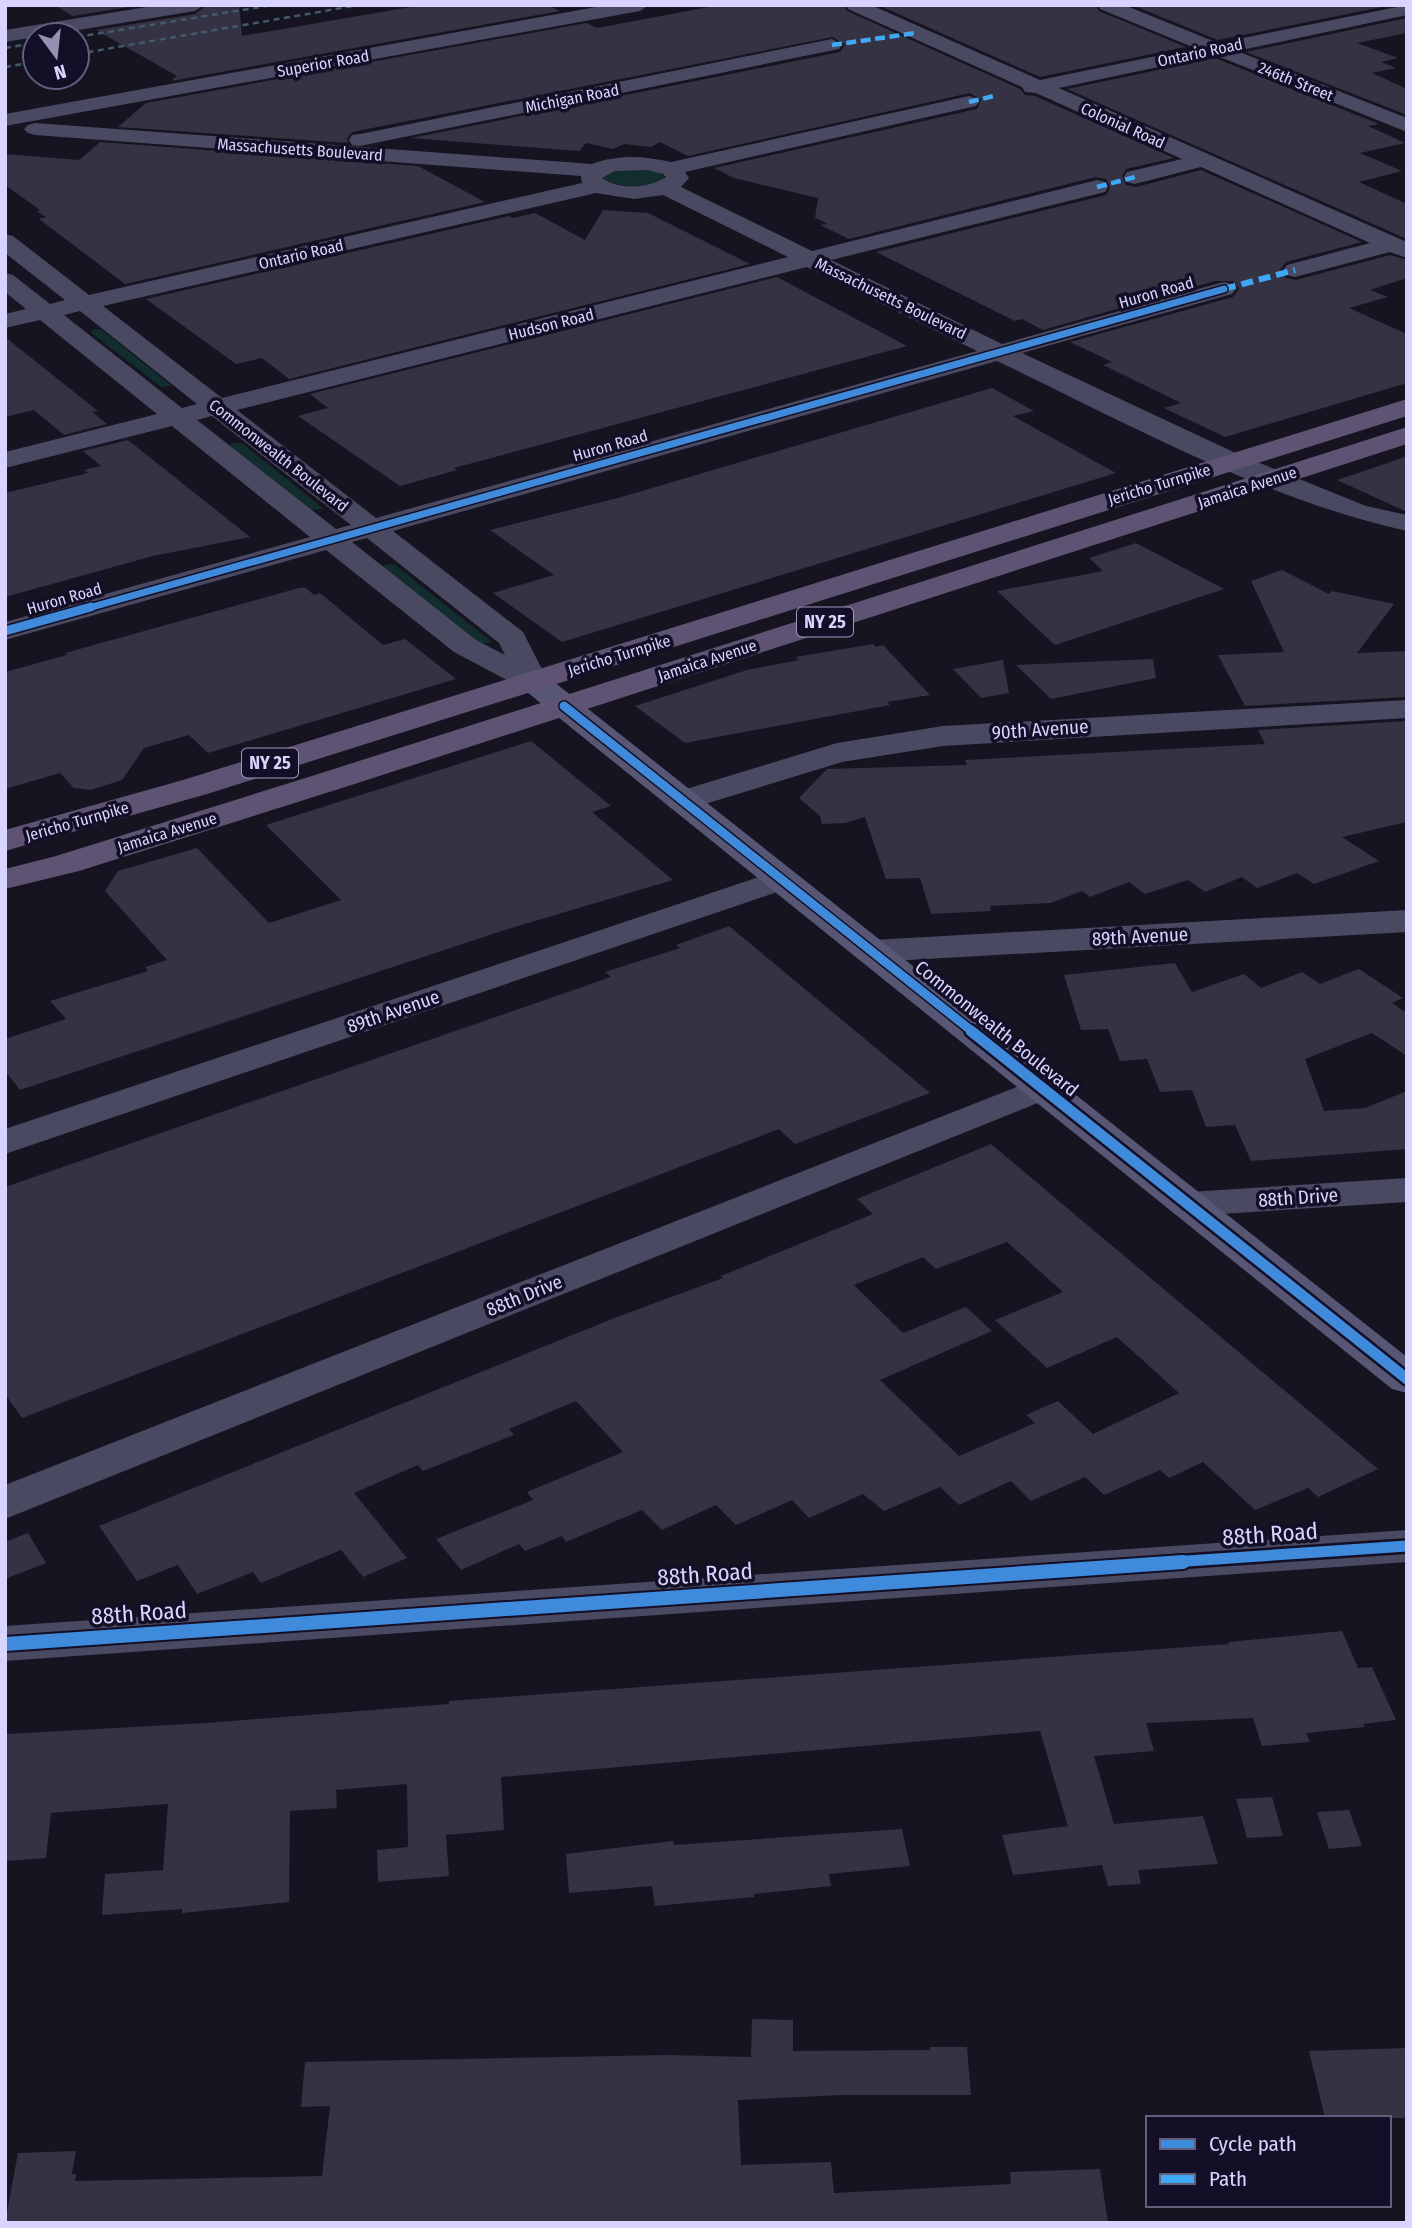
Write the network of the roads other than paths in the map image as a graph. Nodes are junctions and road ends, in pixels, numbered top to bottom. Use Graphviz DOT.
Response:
graph roads {
  1 [pos="195,5"];
  2 [pos="640,5"];
  3 [pos="855,5"];
  4 [pos="1107,5"];
  5 [pos="1358,5"];
  6 [pos="1407,9"];
  7 [pos="1382,14"];
  8 [pos="1407,23"];
  9 [pos="5,36"];
  10 [pos="832,46"];
  11 [pos="1216,49"];
  12 [pos="1038,87"];
  13 [pos="993,96"];
  14 [pos="969,102"];
  15 [pos="5,120"];
  16 [pos="1407,125"];
  17 [pos="5,126"];
  18 [pos="312,150"];
  19 [pos="1203,160"];
  20 [pos="1135,177"];
  21 [pos="668,178"];
  22 [pos="596,179"];
  23 [pos="1097,187"];
  24 [pos="7,243"];
  25 [pos="1399,248"];
  26 [pos="811,258"];
  27 [pos="1295,270"];
  28 [pos="5,280"];
  29 [pos="1224,289"];
  30 [pos="85,303"];
  31 [pos="45,312"];
  32 [pos="5,321"];
  33 [pos="1001,353"];
  34 [pos="218,407"];
  35 [pos="1407,407"];
  36 [pos="177,417"];
  37 [pos="1407,435"];
  38 [pos="5,460"];
  39 [pos="1230,461"];
  40 [pos="1272,479"];
  41 [pos="1407,523"];
  42 [pos="372,528"];
  43 [pos="332,540"];
  44 [pos="5,631"];
  45 [pos="533,681"];
  46 [pos="564,706"];
  47 [pos="1407,709"];
  48 [pos="682,801"];
  49 [pos="5,841"];
  50 [pos="5,878"];
  51 [pos="780,880"];
  52 [pos="1407,921"];
  53 [pos="873,951"];
  54 [pos="1042,1088"];
  55 [pos="5,1142"];
  56 [pos="1407,1190"];
  57 [pos="1189,1204"];
  58 [pos="1407,1379"];
  59 [pos="5,1503"];
  60 [pos="1407,1546"];
  61 [pos="5,1644"];
  1 -- 9 [label="street"];
  2 -- 15 [label="street, Superior Road"];
  3 -- 12 [label="street, Colonial Road"];
  4 -- 11 [label="street, 246th Street"];
  5 -- 7 [label="street"];
  6 -- 7 [label="street, Ontario Road"];
  7 -- 8 [label="street"];
  7 -- 11 [label="street, Ontario Road"];
  10 -- 18 [label="street, Michigan Road"];
  11 -- 12 [label="street, Ontario Road"];
  11 -- 16 [label="street, 246th Street"];
  12 -- 13 [label="street, Ontario Road"];
  12 -- 19 [label="street, Colonial Road"];
  14 -- 21 [label="street"];
  17 -- 18 [label="street, Massachusetts Boulevard"];
  18 -- 22 [label="street, Massachusetts Boulevard"];
  19 -- 20 [label="street"];
  19 -- 25 [label="street, Colonial Road"];
  21 -- 22 [label="street, Massachusetts Boulevard"];
  21 -- 26 [label="street, Massachusetts Boulevard"];
  22 -- 30 [label="street, Ontario Road"];
  23 -- 26 [label="street, Hudson Road"];
  24 -- 30 [label="street, Commonwealth Boulevard"];
  25 -- 27 [label="street"];
  26 -- 33 [label="street, Massachusetts Boulevard"];
  26 -- 34 [label="street, Hudson Road"];
  28 -- 31 [label="street, Commonwealth Boulevard"];
  29 -- 33 [label="street, Huron Road"];
  30 -- 31 [label="street, Ontario Road"];
  30 -- 34 [label="street, Commonwealth Boulevard"];
  31 -- 32 [label="street, Ontario Road"];
  31 -- 36 [label="street, Commonwealth Boulevard"];
  33 -- 39 [label="street, Massachusetts Boulevard"];
  33 -- 42 [label="street, Huron Road"];
  34 -- 36 [label="street, Hudson Road"];
  34 -- 42 [label="street, Commonwealth Boulevard"];
  35 -- 39 [label="main road, Jamaica Avenue / NY 25"];
  36 -- 38 [label="street, Hudson Road"];
  36 -- 43 [label="street, Commonwealth Boulevard"];
  37 -- 40 [label="main road, Jamaica Avenue / NY 25"];
  39 -- 40 [label="street, Massachusetts Boulevard"];
  39 -- 45 [label="main road, Jericho Turnpike / NY 25"];
  40 -- 41 [label="street, Massachusetts Boulevard"];
  40 -- 46 [label="main road, Jamaica Avenue / NY 25"];
  42 -- 43 [label="street, Huron Road"];
  42 -- 45 [label="street, Commonwealth Boulevard"];
  43 -- 44 [label="street, Huron Road"];
  43 -- 45 [label="street, Commonwealth Boulevard"];
  45 -- 46 [label="street, Commonwealth Boulevard"];
  45 -- 49 [label="main road, Jericho Turnpike / NY 25"];
  46 -- 48 [label="street, Commonwealth Boulevard"];
  46 -- 50 [label="main road, Jamaica Avenue / NY 25"];
  47 -- 48 [label="street, 90th Avenue"];
  48 -- 51 [label="street, Commonwealth Boulevard"];
  51 -- 53 [label="street, Commonwealth Boulevard"];
  51 -- 55 [label="street, 89th Avenue"];
  52 -- 53 [label="street, 89th Avenue"];
  53 -- 54 [label="street, Commonwealth Boulevard"];
  54 -- 57 [label="street, Commonwealth Boulevard"];
  54 -- 59 [label="street, 88th Drive"];
  56 -- 57 [label="street, 88th Drive"];
  57 -- 58 [label="street, Commonwealth Boulevard"];
  60 -- 61 [label="street, 88th Road"];
}
